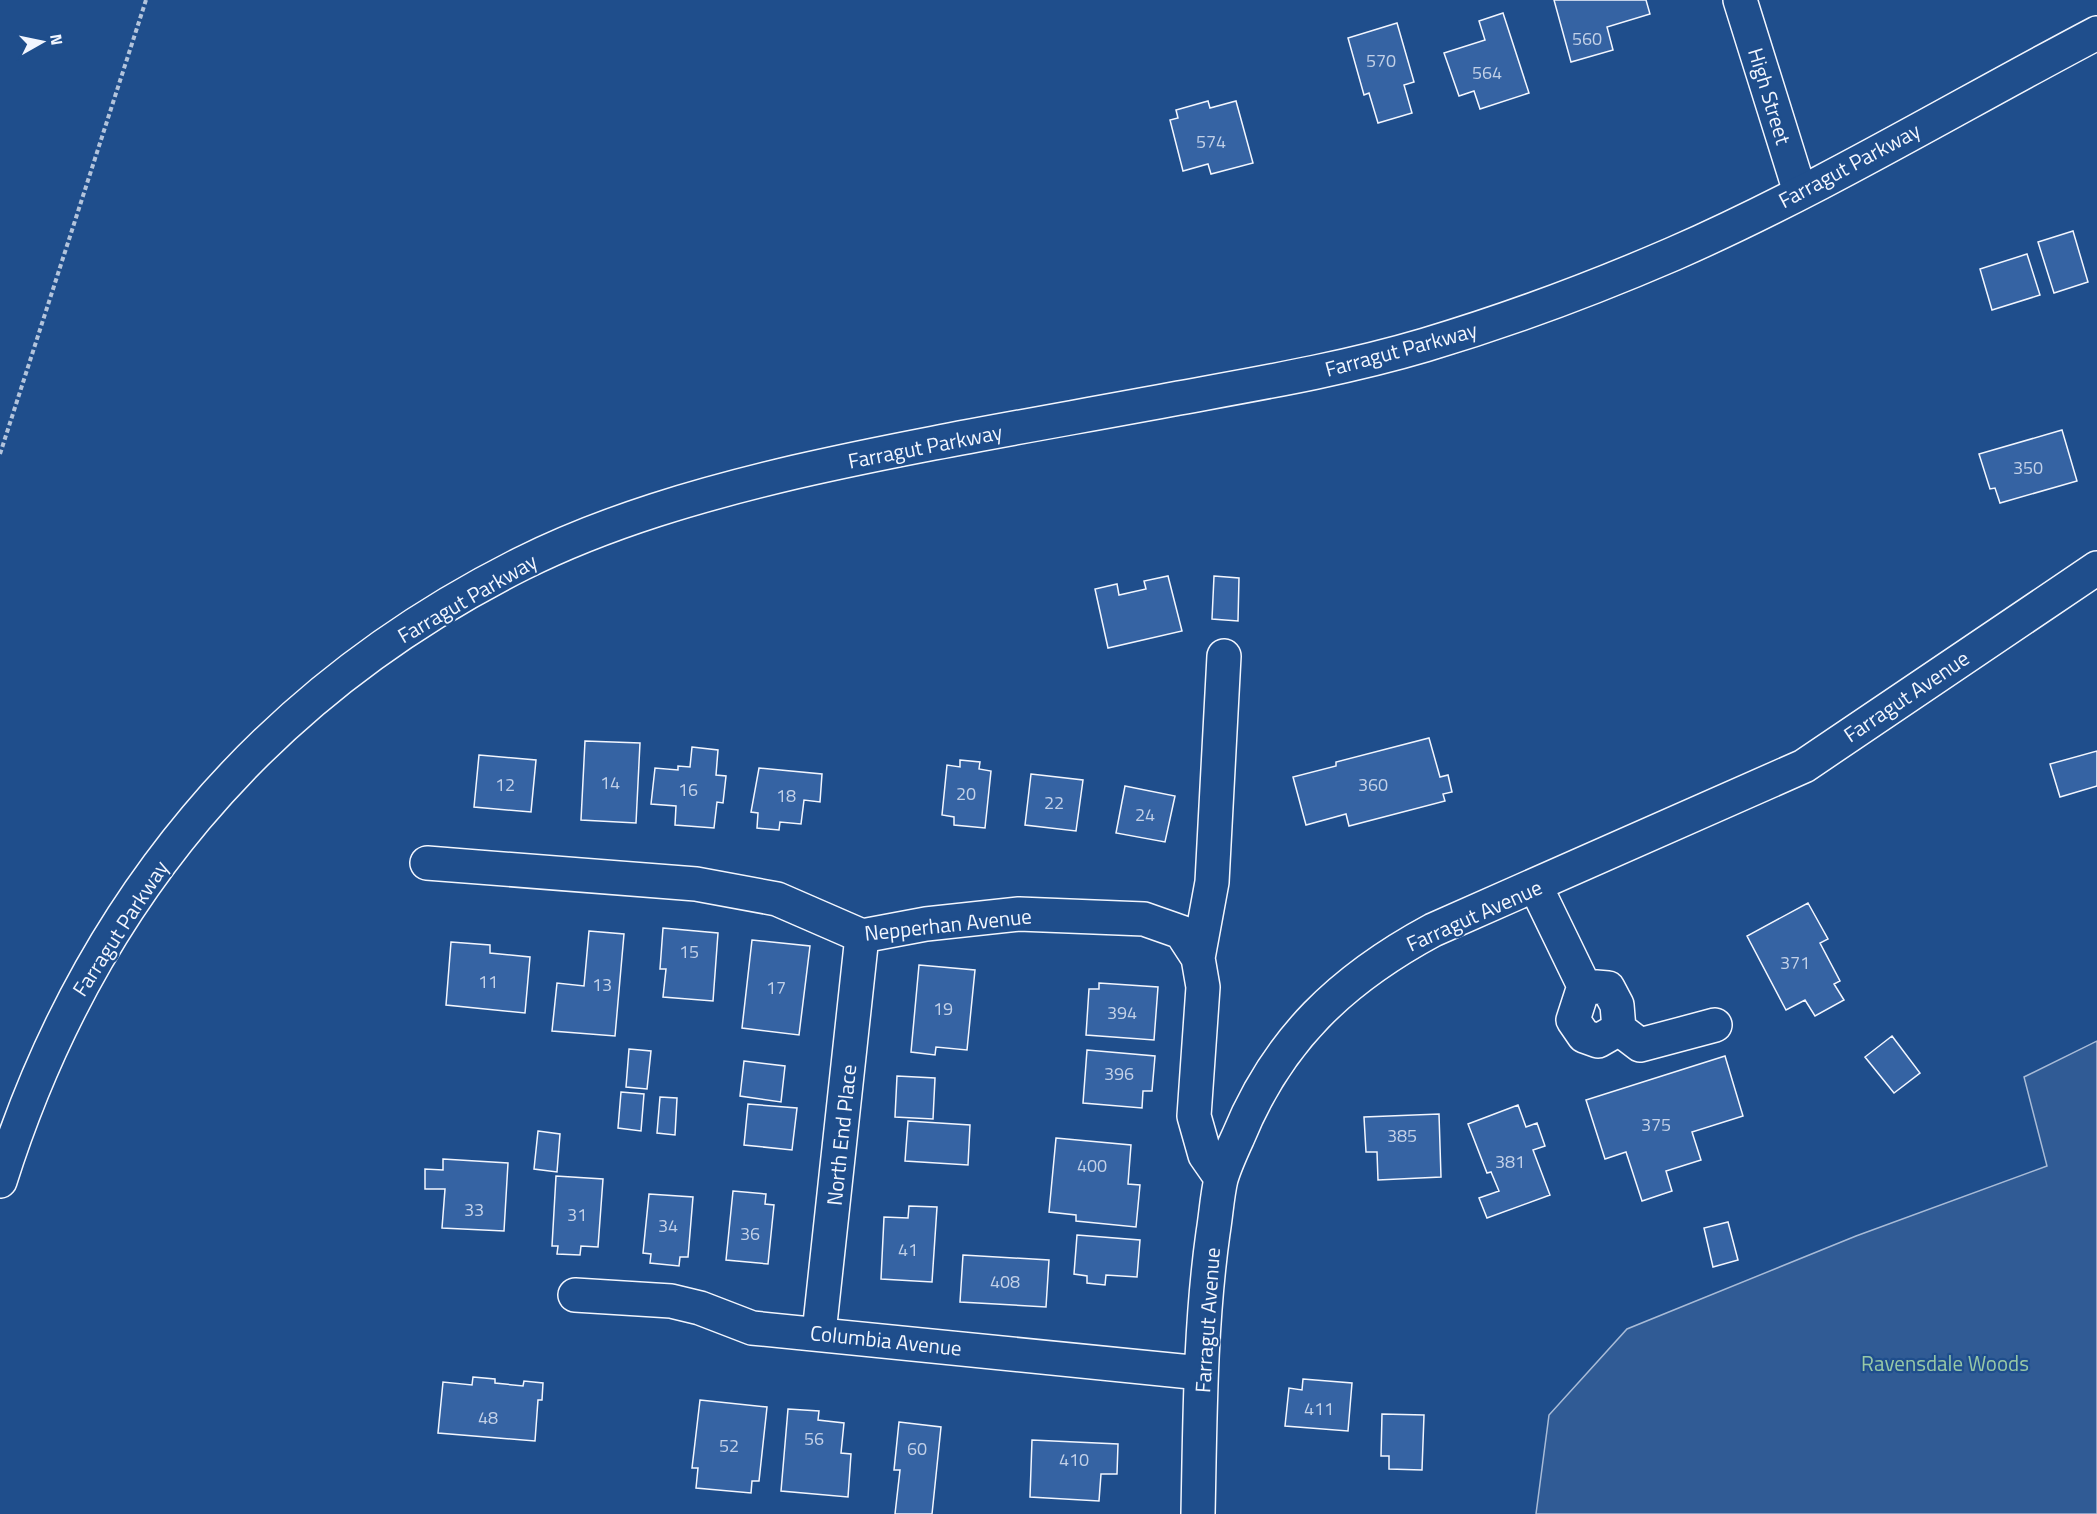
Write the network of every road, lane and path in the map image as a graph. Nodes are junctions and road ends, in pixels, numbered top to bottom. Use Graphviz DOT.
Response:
graph roads {
  1 [pos="146,0"];
  2 [pos="1740,0"];
  3 [pos="2097,33"];
  4 [pos="1800,192"];
  5 [pos="0,454"];
  6 [pos="2097,568"];
  7 [pos="1224,656"];
  8 [pos="427,863"];
  9 [pos="1536,887"];
  10 [pos="862,936"];
  11 [pos="1198,958"];
  12 [pos="1715,1025"];
  13 [pos="1221,1178"];
  14 [pos="0,1180"];
  15 [pos="575,1295"];
  16 [pos="819,1333"];
  17 [pos="1201,1372"];
  18 [pos="1198,1514"];
  1 -- 5 [label="path"];
  2 -- 4 [label="street, High Street"];
  3 -- 4 [label="street, Farragut Parkway"];
  4 -- 14 [label="street, Farragut Parkway"];
  6 -- 9 [label="street, Farragut Avenue"];
  7 -- 11 [label="street"];
  8 -- 10 [label="street, Nepperhan Avenue"];
  9 -- 12 [label="street"];
  9 -- 13 [label="street, Farragut Avenue"];
  10 -- 11 [label="street, Nepperhan Avenue"];
  10 -- 16 [label="street, North End Place"];
  11 -- 13 [label="street, Nepperhan Avenue"];
  13 -- 17 [label="street, Farragut Avenue"];
  15 -- 16 [label="street, Columbia Avenue"];
  16 -- 17 [label="street, Columbia Avenue"];
  17 -- 18 [label="street, Farragut Avenue"];
}
